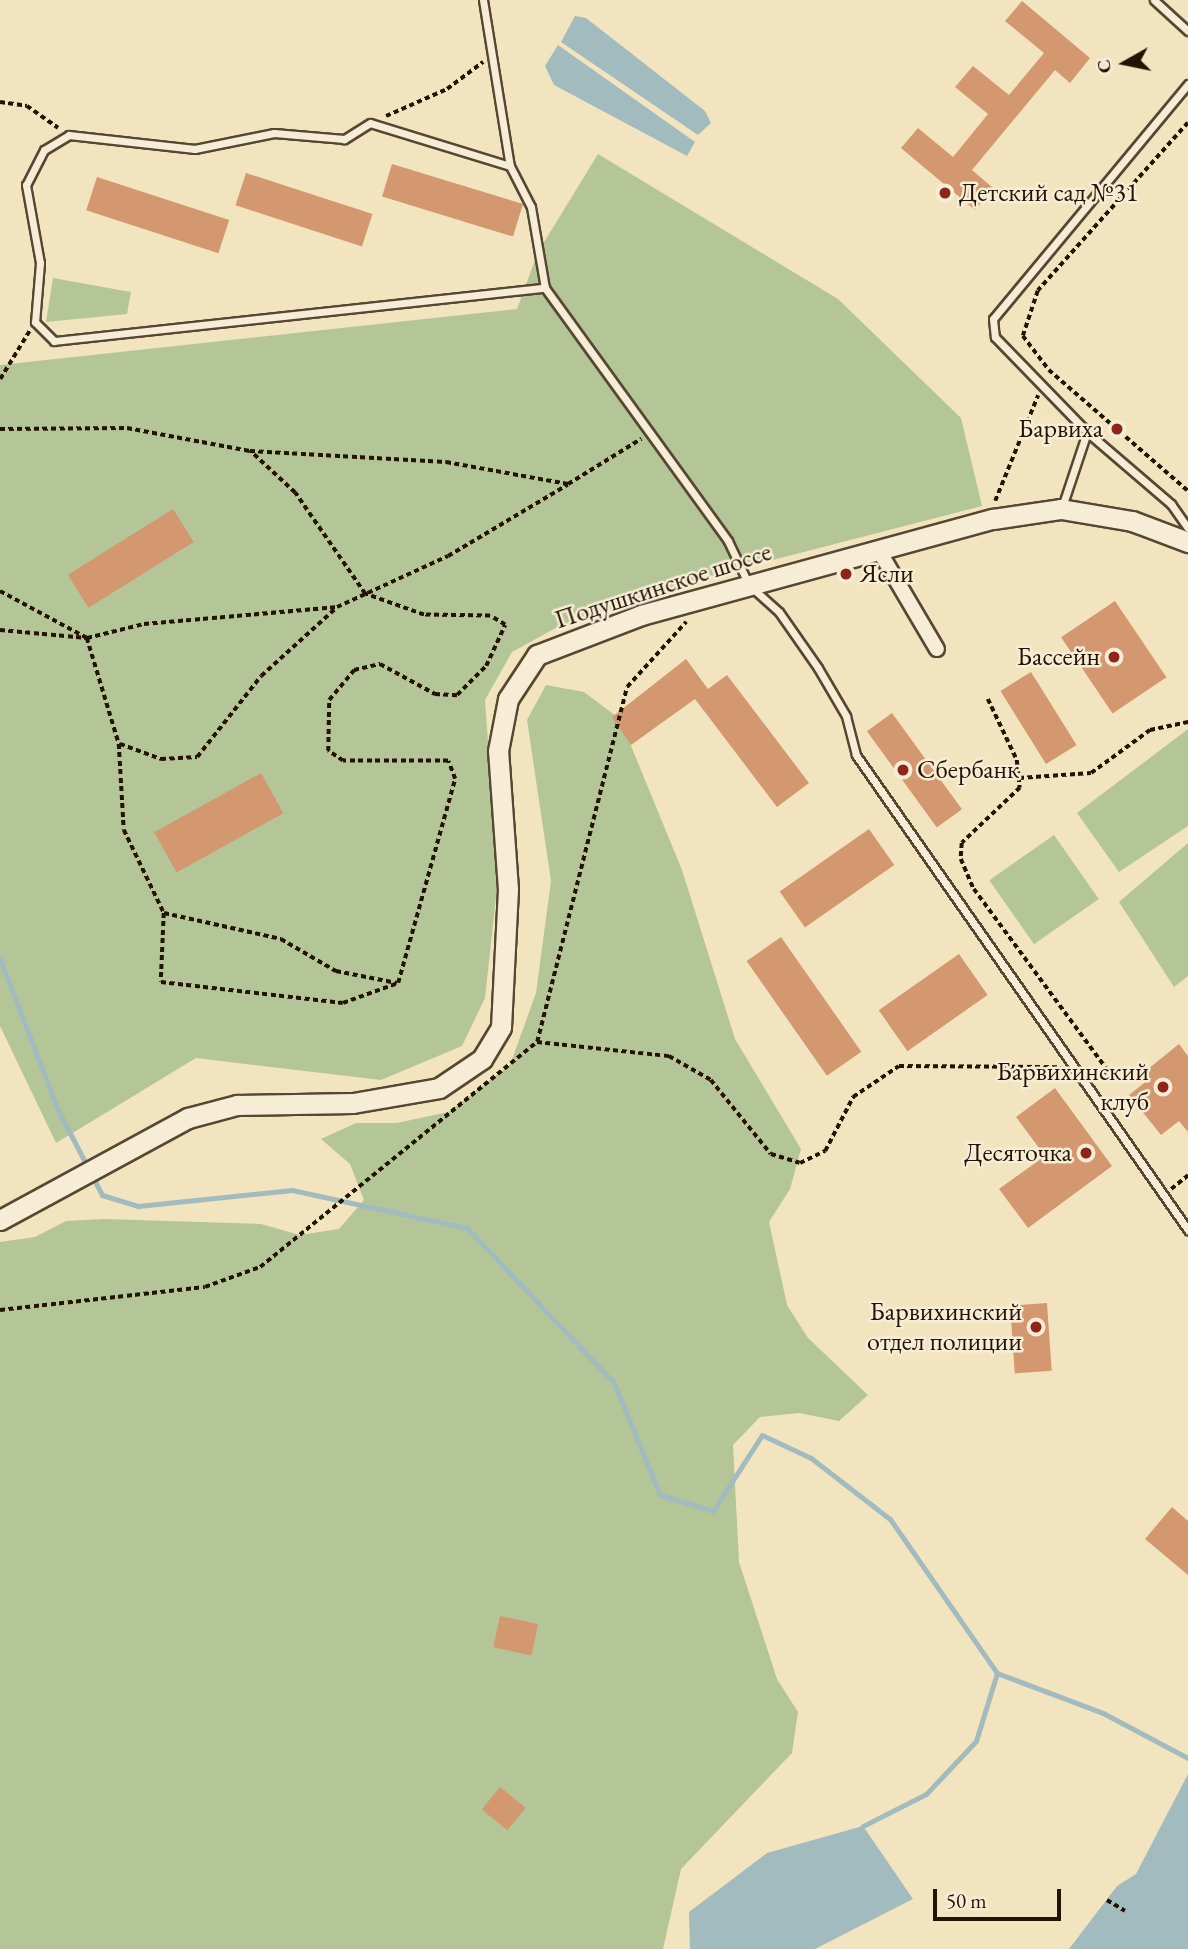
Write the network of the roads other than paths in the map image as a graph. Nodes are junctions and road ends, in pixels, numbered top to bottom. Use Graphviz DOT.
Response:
graph roads {
  1 [pos="483,0"];
  2 [pos="1154,0"];
  3 [pos="1188,31"];
  4 [pos="1188,84"];
  5 [pos="510,166"];
  6 [pos="545,288"];
  7 [pos="1087,432"];
  8 [pos="1061,509"];
  9 [pos="1188,528"];
  10 [pos="1188,542"];
  11 [pos="878,550"];
  12 [pos="749,585"];
  13 [pos="937,649"];
  14 [pos="0,1220"];
  15 [pos="1188,1230"];
  1 -- 5 [label="lane"];
  2 -- 3 [label="lane"];
  4 -- 7 [label="lane"];
  5 -- 6 [label="lane"];
  5 -- 6 [label="lane"];
  6 -- 12 [label="lane"];
  7 -- 8 [label="lane"];
  7 -- 9 [label="lane"];
  8 -- 10 [label="main road, Подушкинское шоссе"];
  8 -- 11 [label="main road, Подушкинское шоссе"];
  11 -- 12 [label="main road, Подушкинское шоссе"];
  11 -- 13 [label="street"];
  12 -- 14 [label="main road, Подушкинское шоссе"];
  12 -- 15 [label="lane"];
}
